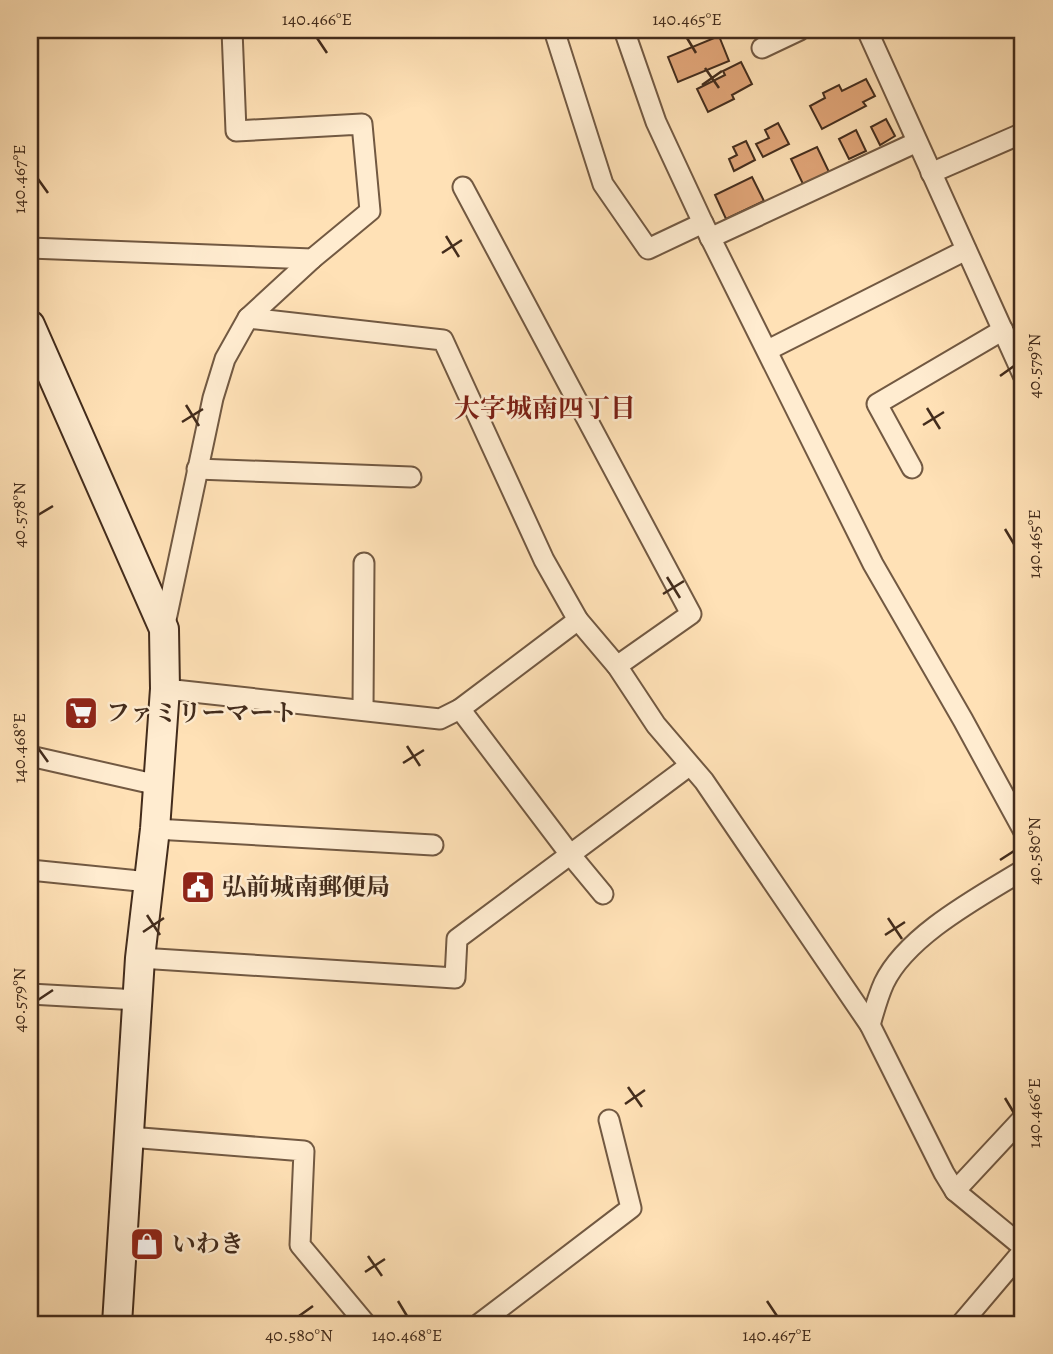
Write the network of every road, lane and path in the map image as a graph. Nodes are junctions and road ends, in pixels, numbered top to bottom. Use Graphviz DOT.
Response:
graph roads {
  1 [pos="232,30"];
  2 [pos="554,30"];
  3 [pos="624,30"];
  4 [pos="800,30"];
  5 [pos="867,30"];
  6 [pos="762,48"];
  7 [pos="1023,133"];
  8 [pos="917,142"];
  9 [pos="932,173"];
  10 [pos="463,187"];
  11 [pos="707,230"];
  12 [pos="30,248"];
  13 [pos="966,250"];
  14 [pos="312,258"];
  15 [pos="248,318"];
  16 [pos="30,325"];
  17 [pos="1003,330"];
  18 [pos="768,351"];
  19 [pos="1023,375"];
  20 [pos="912,468"];
  21 [pos="197,469"];
  22 [pos="411,477"];
  23 [pos="364,564"];
  24 [pos="578,620"];
  25 [pos="164,629"];
  26 [pos="617,666"];
  27 [pos="165,689"];
  28 [pos="363,709"];
  29 [pos="460,709"];
  30 [pos="30,756"];
  31 [pos="689,766"];
  32 [pos="158,786"];
  33 [pos="155,829"];
  34 [pos="1023,830"];
  35 [pos="433,845"];
  36 [pos="569,853"];
  37 [pos="30,870"];
  38 [pos="1023,870"];
  39 [pos="149,882"];
  40 [pos="603,894"];
  41 [pos="140,958"];
  42 [pos="30,994"];
  43 [pos="138,1000"];
  44 [pos="870,1025"];
  45 [pos="1023,1118"];
  46 [pos="609,1120"];
  47 [pos="129,1137"];
  48 [pos="955,1191"];
  49 [pos="1023,1249"];
  50 [pos="117,1324"];
  51 [pos="366,1324"];
  52 [pos="480,1324"];
  53 [pos="961,1324"];
  1 -- 14 [label="street"];
  2 -- 11 [label="street"];
  3 -- 11 [label="street"];
  4 -- 6 [label="street"];
  5 -- 8 [label="street"];
  7 -- 9 [label="street"];
  8 -- 9 [label="street"];
  8 -- 11 [label="street"];
  9 -- 13 [label="street"];
  10 -- 26 [label="street"];
  11 -- 18 [label="street"];
  12 -- 14 [label="street"];
  13 -- 17 [label="street"];
  13 -- 18 [label="street"];
  14 -- 15 [label="street"];
  15 -- 21 [label="street"];
  15 -- 24 [label="street"];
  16 -- 25 [label="street"];
  17 -- 19 [label="street"];
  17 -- 20 [label="street"];
  18 -- 34 [label="street"];
  21 -- 22 [label="street"];
  21 -- 25 [label="street"];
  23 -- 28 [label="street"];
  24 -- 26 [label="street"];
  24 -- 29 [label="street"];
  25 -- 27 [label="street"];
  26 -- 31 [label="street"];
  27 -- 28 [label="street"];
  27 -- 32 [label="street"];
  28 -- 29 [label="street"];
  29 -- 36 [label="street"];
  30 -- 32 [label="street"];
  31 -- 36 [label="street"];
  31 -- 44 [label="street"];
  32 -- 33 [label="street"];
  33 -- 35 [label="street"];
  33 -- 39 [label="street"];
  36 -- 40 [label="street"];
  36 -- 41 [label="street"];
  37 -- 39 [label="street"];
  38 -- 44 [label="street"];
  39 -- 41 [label="street"];
  41 -- 43 [label="street"];
  42 -- 43 [label="street"];
  43 -- 47 [label="street"];
  44 -- 48 [label="street"];
  45 -- 48 [label="street"];
  46 -- 52 [label="street"];
  47 -- 50 [label="street"];
  47 -- 51 [label="street"];
  48 -- 49 [label="street"];
  49 -- 53 [label="street"];
}
